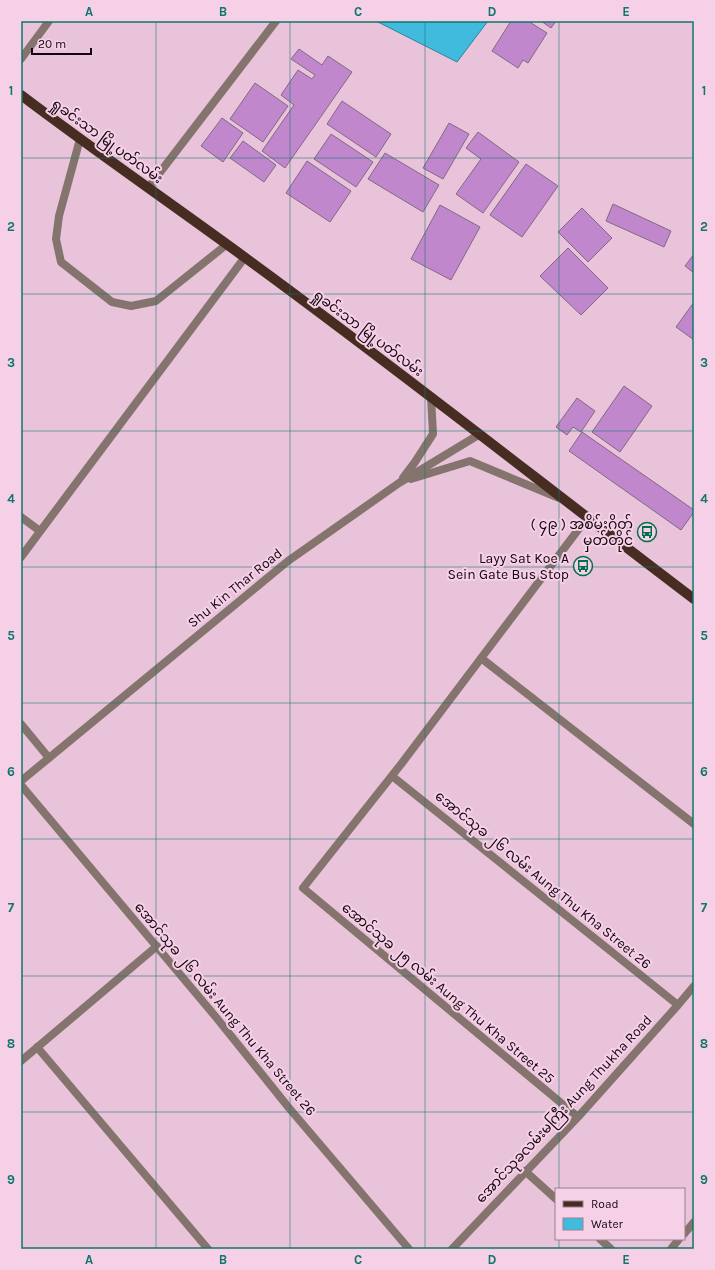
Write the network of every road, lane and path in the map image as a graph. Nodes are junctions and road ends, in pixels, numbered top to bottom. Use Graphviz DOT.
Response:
graph roads {
  1 [pos="49,21"];
  2 [pos="276,21"];
  3 [pos="21,59"];
  4 [pos="21,95"];
  5 [pos="80,139"];
  6 [pos="148,188"];
  7 [pos="226,244"];
  8 [pos="245,258"];
  9 [pos="431,397"];
  10 [pos="480,434"];
  11 [pos="399,483"];
  12 [pos="566,501"];
  13 [pos="21,517"];
  14 [pos="587,518"];
  15 [pos="40,531"];
  16 [pos="21,558"];
  17 [pos="694,599"];
  18 [pos="481,658"];
  19 [pos="21,724"];
  20 [pos="49,758"];
  21 [pos="392,776"];
  22 [pos="21,781"];
  23 [pos="21,785"];
  24 [pos="694,824"];
  25 [pos="157,946"];
  26 [pos="694,986"];
  27 [pos="678,1005"];
  28 [pos="37,1047"];
  29 [pos="21,1061"];
  30 [pos="578,1117"];
  31 [pos="525,1171"];
  32 [pos="555,1198"];
  33 [pos="694,1222"];
  34 [pos="685,1233"];
  35 [pos="601,1240"];
  36 [pos="679,1240"];
  37 [pos="208,1249"];
  38 [pos="409,1249"];
  39 [pos="452,1249"];
  40 [pos="611,1249"];
  41 [pos="671,1249"];
  1 -- 3 [label="street"];
  2 -- 6 [label="street"];
  4 -- 5 [label="main road, ရှုခင်းသာ မြို့ပတ်လမ်း"];
  5 -- 6 [label="main road, ရှုခင်းသာ မြို့ပတ်လမ်း"];
  5 -- 7 [label="street"];
  6 -- 7 [label="main road, ရှုခင်းသာ မြို့ပတ်လမ်း"];
  7 -- 8 [label="main road, ရှုခင်းသာ မြို့ပတ်လမ်း"];
  8 -- 9 [label="main road, ရှုခင်းသာ မြို့ပတ်လမ်း"];
  8 -- 15 [label="street"];
  9 -- 10 [label="main road, ရှုခင်းသာ မြို့ပတ်လမ်း"];
  9 -- 11 [label="street"];
  10 -- 11 [label="street, Shu Kin Thar Road"];
  10 -- 12 [label="main road, ရှုခင်းသာ မြို့ပတ်လမ်း"];
  11 -- 12 [label="street"];
  11 -- 20 [label="street, Shu Kin Thar Road"];
  12 -- 14 [label="main road, ရှုခင်းသာ မြို့ပတ်လမ်း"];
  13 -- 15 [label="street"];
  14 -- 17 [label="main road, ရှုခင်းသာ မြို့ပတ်လမ်း"];
  14 -- 18 [label="street"];
  15 -- 16 [label="street"];
  18 -- 21 [label="street"];
  18 -- 24 [label="street"];
  19 -- 20 [label="street"];
  20 -- 22 [label="street, Shu Kin Thar Road"];
  21 -- 27 [label="street, အောင်သုခ ၂၆ လမ်း Aung Thu Kha Street 26"];
  21 -- 30 [label="street, အောင်သုခ ၂၅ လမ်း Aung Thu Kha Street 25"];
  23 -- 25 [label="street, အောင်သုခ ၂၆ လမ်း Aung Thu Kha Street 26"];
  25 -- 28 [label="street"];
  25 -- 38 [label="street, အောင်သုခ ၂၆ လမ်း Aung Thu Kha Street 26"];
  26 -- 27 [label="street, အောင်သုခလမ်းမကြီး Aung Thukha Road"];
  27 -- 30 [label="street, အောင်သုခလမ်းမကြီး Aung Thukha Road"];
  28 -- 29 [label="street"];
  28 -- 37 [label="street"];
  30 -- 31 [label="street, အောင်သုခလမ်းမကြီး Aung Thukha Road"];
  31 -- 32 [label="street"];
  31 -- 39 [label="street, အောင်သုခလမ်းမကြီး Aung Thukha Road"];
  33 -- 34 [label="street"];
  35 -- 40 [label="street"];
  36 -- 41 [label="street"];
}
